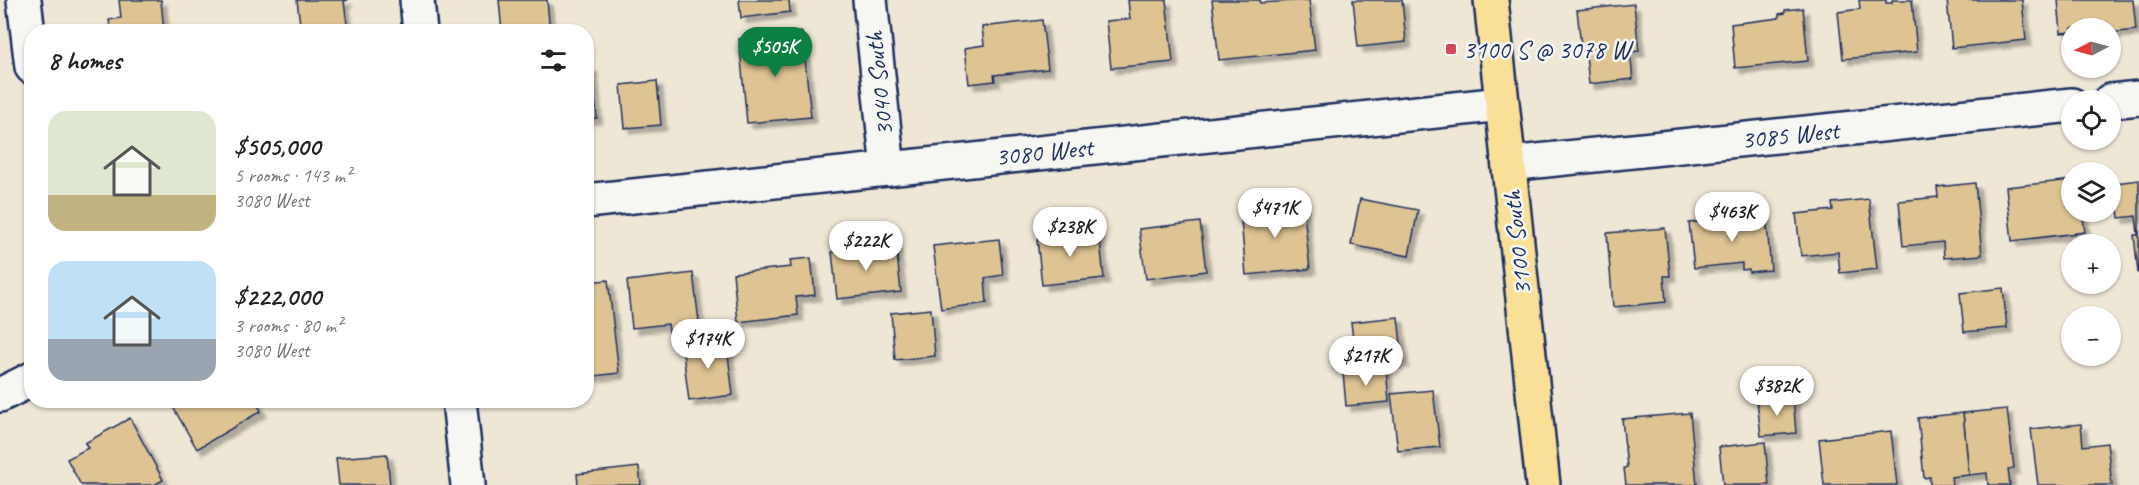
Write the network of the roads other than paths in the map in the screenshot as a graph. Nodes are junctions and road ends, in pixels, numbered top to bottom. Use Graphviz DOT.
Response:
graph roads {
  1 [pos="24,0"];
  2 [pos="417,0"];
  3 [pos="870,0"];
  4 [pos="1491,0"];
  5 [pos="27,24"];
  6 [pos="419,24"];
  7 [pos="2139,98"];
  8 [pos="2121,100"];
  9 [pos="1502,104"];
  10 [pos="2061,106"];
  11 [pos="1509,164"];
  12 [pos="888,169"];
  13 [pos="594,200"];
  14 [pos="24,383"];
  15 [pos="0,394"];
  16 [pos="460,408"];
  17 [pos="468,485"];
  18 [pos="1543,485"];
  1 -- 5 [label="street"];
  2 -- 6 [label="street"];
  3 -- 12 [label="street, 3040 South"];
  4 -- 9 [label="main road, 3100 South"];
  7 -- 8 [label="street"];
  9 -- 11 [label="main road, 3100 South"];
  9 -- 12 [label="street, 3080 West"];
  10 -- 11 [label="street, 3085 West"];
  11 -- 18 [label="main road, 3100 South"];
  12 -- 13 [label="street, 3080 West"];
  14 -- 15 [label="street"];
  16 -- 17 [label="street"];
}
